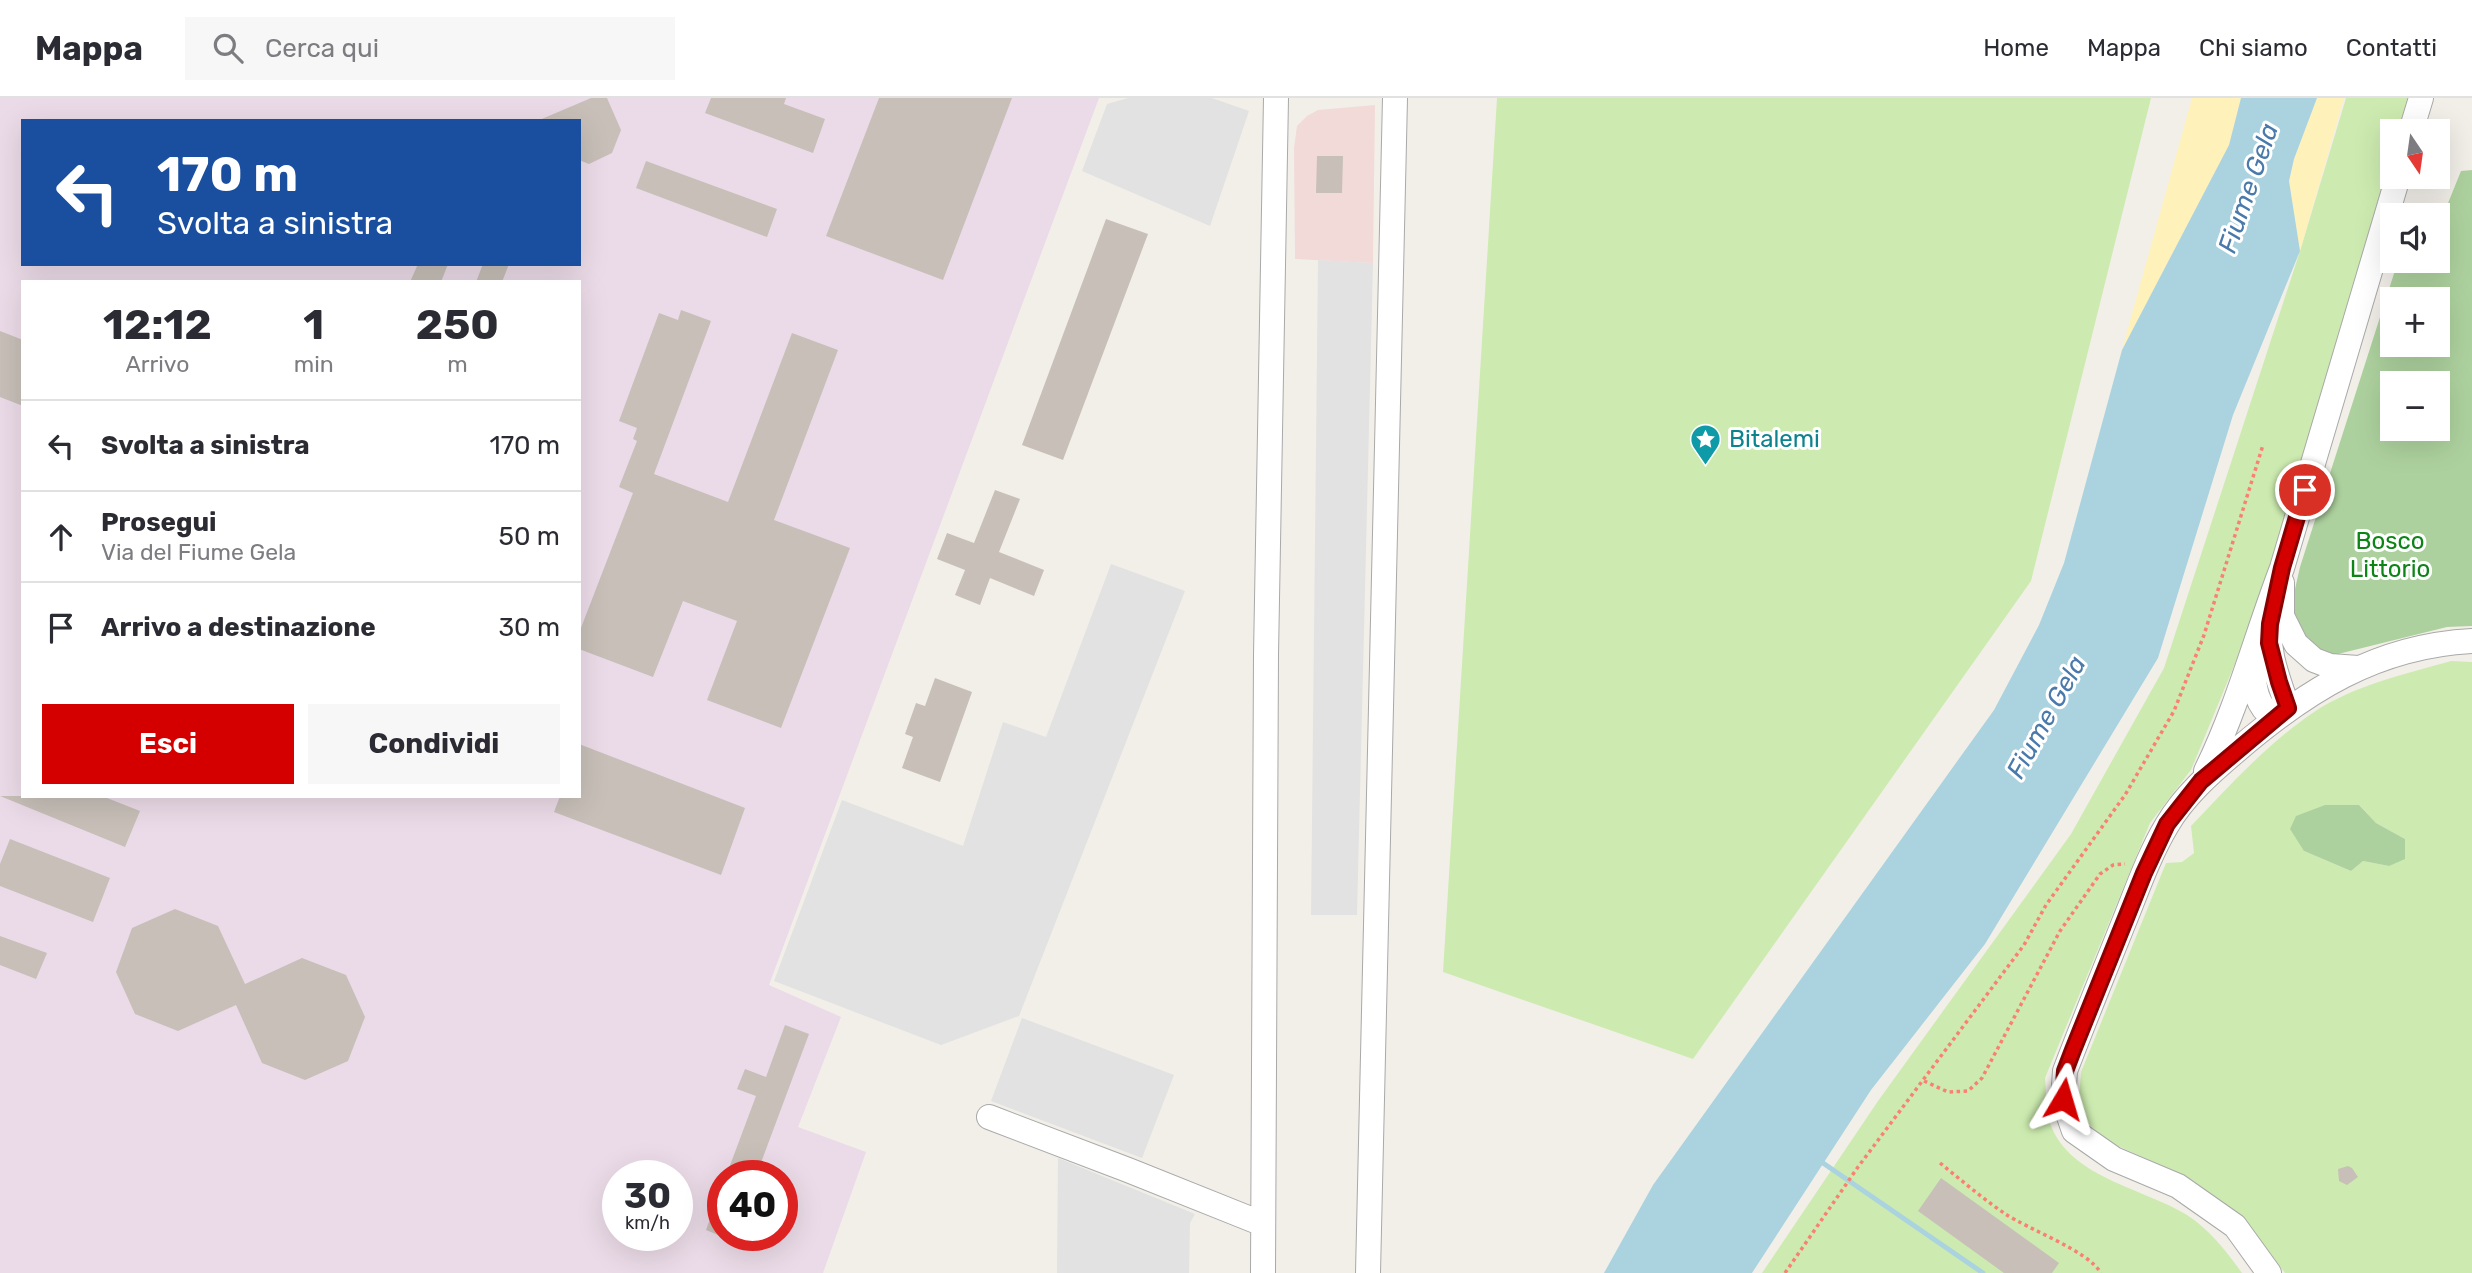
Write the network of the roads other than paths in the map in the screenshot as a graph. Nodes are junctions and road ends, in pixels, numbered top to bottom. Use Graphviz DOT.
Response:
graph roads {
  1 [pos="1276,98"];
  2 [pos="1395,98"];
  3 [pos="2421,98"];
  4 [pos="2415,119"];
  5 [pos="2394,189"];
  6 [pos="2282,568"];
  7 [pos="2472,641"];
  8 [pos="2252,656"];
  9 [pos="2358,668"];
  10 [pos="2281,713"];
  11 [pos="2201,781"];
  12 [pos="989,1117"];
  13 [pos="1262,1224"];
  14 [pos="1263,1273"];
  15 [pos="1368,1273"];
  16 [pos="2269,1273"];
  1 -- 13 [label="street"];
  2 -- 15 [label="street"];
  3 -- 4 [label="street"];
  5 -- 6 [label="street"];
  6 -- 8 [label="street"];
  6 -- 9 [label="street"];
  6 -- 10 [label="street"];
  7 -- 9 [label="street"];
  8 -- 10 [label="street"];
  8 -- 11 [label="street"];
  9 -- 10 [label="street"];
  10 -- 11 [label="street"];
  11 -- 16 [label="street"];
  12 -- 13 [label="street"];
  13 -- 14 [label="street"];
}
